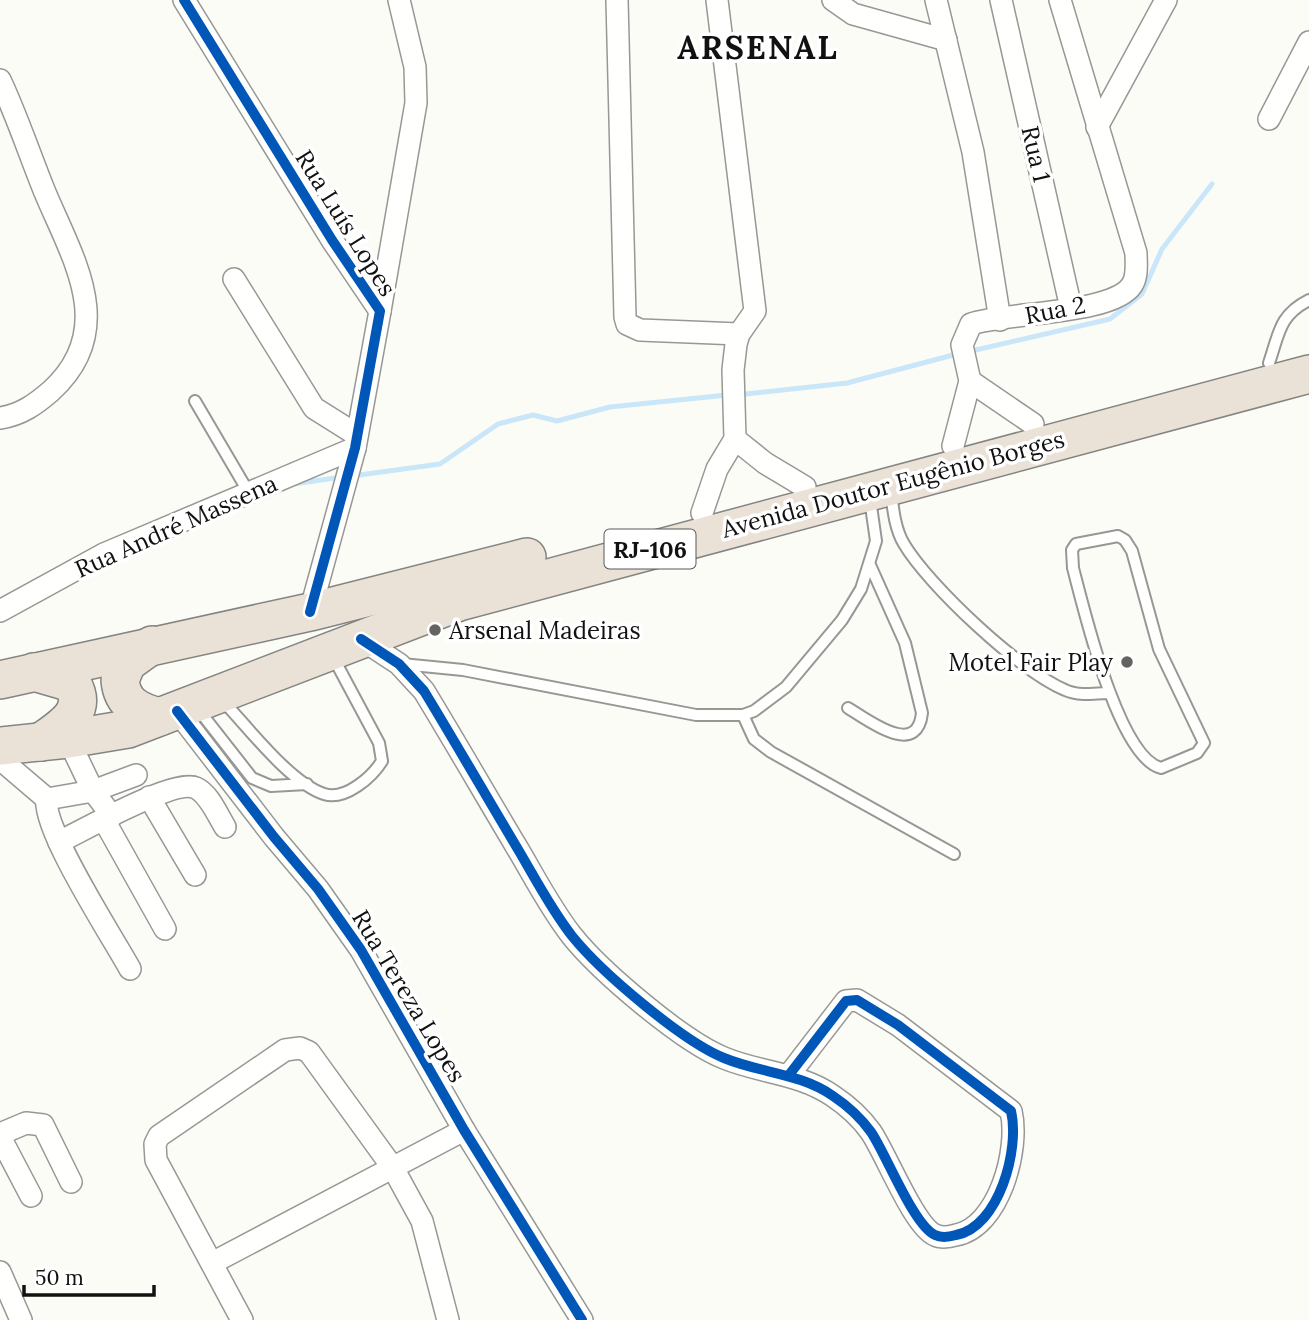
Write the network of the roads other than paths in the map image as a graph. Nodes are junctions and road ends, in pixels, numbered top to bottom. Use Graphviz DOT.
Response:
graph roads {
  1 [pos="184,0"];
  2 [pos="399,0"];
  3 [pos="617,0"];
  4 [pos="717,0"];
  5 [pos="833,0"];
  6 [pos="936,0"];
  7 [pos="1001,0"];
  8 [pos="1060,0"];
  9 [pos="1166,0"];
  10 [pos="946,40"];
  11 [pos="1309,42"];
  12 [pos="0,80"];
  13 [pos="1269,119"];
  14 [pos="1097,127"];
  15 [pos="233,279"];
  16 [pos="1309,300"];
  17 [pos="1071,308"];
  18 [pos="380,311"];
  19 [pos="1000,320"];
  20 [pos="739,334"];
  21 [pos="1309,353"];
  22 [pos="966,362"];
  23 [pos="1269,363"];
  24 [pos="1309,374"];
  25 [pos="195,401"];
  26 [pos="0,418"];
  27 [pos="1033,424"];
  28 [pos="735,439"];
  29 [pos="953,446"];
  30 [pos="354,450"];
  31 [pos="805,487"];
  32 [pos="879,489"];
  33 [pos="249,493"];
  34 [pos="702,513"];
  35 [pos="870,565"];
  36 [pos="0,611"];
  37 [pos="310,612"];
  38 [pos="152,645"];
  39 [pos="345,645"];
  40 [pos="400,664"];
  41 [pos="17,676"];
  42 [pos="1107,693"];
  43 [pos="187,707"];
  44 [pos="848,708"];
  45 [pos="743,715"];
  46 [pos="54,741"];
  47 [pos="0,746"];
  48 [pos="0,759"];
  49 [pos="136,775"];
  50 [pos="307,784"];
  51 [pos="93,791"];
  52 [pos="149,797"];
  53 [pos="47,799"];
  54 [pos="108,818"];
  55 [pos="225,827"];
  56 [pos="59,842"];
  57 [pos="954,854"];
  58 [pos="195,875"];
  59 [pos="165,929"];
  60 [pos="130,969"];
  61 [pos="789,1075"];
  62 [pos="464,1130"];
  63 [pos="0,1135"];
  64 [pos="393,1168"];
  65 [pos="71,1182"];
  66 [pos="31,1195"];
  67 [pos="212,1263"];
  68 [pos="0,1272"];
  69 [pos="5,1298"];
  70 [pos="21,1320"];
  71 [pos="242,1320"];
  72 [pos="448,1320"];
  73 [pos="582,1320"];
  1 -- 18 [label="street, Rua Luís Lopes"];
  2 -- 18 [label="street"];
  3 -- 20 [label="street"];
  4 -- 20 [label="street"];
  5 -- 10 [label="street"];
  6 -- 10 [label="street"];
  7 -- 17 [label="street, Rua 1"];
  8 -- 14 [label="street, Rua 2"];
  9 -- 14 [label="street"];
  10 -- 19 [label="street, Rua 2"];
  11 -- 13 [label="street"];
  12 -- 26 [label="street"];
  14 -- 17 [label="street, Rua 2"];
  15 -- 30 [label="street"];
  16 -- 23 [label="lane"];
  17 -- 19 [label="street, Rua 2"];
  18 -- 30 [label="street, Rua Luís Lopes"];
  19 -- 22 [label="street"];
  20 -- 28 [label="street"];
  21 -- 23 [label="highway, Avenida Doutor Eugênio Borges / RJ-106"];
  22 -- 27 [label="street"];
  22 -- 29 [label="street"];
  23 -- 27 [label="highway, Avenida Doutor Eugênio Borges / RJ-106"];
  24 -- 32 [label="highway, Avenida Doutor Eugênio Borges / RJ-106"];
  25 -- 33 [label="lane"];
  27 -- 29 [label="highway, Avenida Doutor Eugênio Borges / RJ-106"];
  28 -- 31 [label="street"];
  28 -- 34 [label="street"];
  29 -- 31 [label="highway, Avenida Doutor Eugênio Borges / RJ-106"];
  30 -- 33 [label="street, Rua André Massena"];
  30 -- 37 [label="street, Rua Luís Lopes"];
  31 -- 34 [label="highway, Avenida Doutor Eugênio Borges / RJ-106"];
  32 -- 35 [label="lane"];
  32 -- 39 [label="highway, Avenida Doutor Eugênio Borges / RJ-106"];
  32 -- 42 [label="lane"];
  33 -- 36 [label="street, Rua André Massena"];
  34 -- 37 [label="highway, Avenida Doutor Eugênio Borges / RJ-106"];
  35 -- 44 [label="lane"];
  35 -- 45 [label="lane"];
  37 -- 38 [label="highway, Avenida Doutor Eugênio Borges / RJ-106"];
  38 -- 41 [label="highway, Avenida Doutor Eugênio Borges / RJ-106"];
  38 -- 43 [label="highway"];
  39 -- 40 [label="street"];
  39 -- 43 [label="highway, Avenida Doutor Eugênio Borges / RJ-106"];
  39 -- 50 [label="lane"];
  40 -- 45 [label="lane"];
  40 -- 61 [label="street"];
  41 -- 46 [label="highway"];
  42 -- 42 [label="lane"];
  43 -- 46 [label="highway, Avenida Doutor Eugênio Borges / RJ-106"];
  43 -- 50 [label="lane"];
  43 -- 50 [label="lane"];
  43 -- 62 [label="street, Rua Tereza Lopes"];
  45 -- 57 [label="lane"];
  46 -- 47 [label="highway, Avenida Doutor Eugênio Borges / RJ-106"];
  46 -- 51 [label="street"];
  48 -- 53 [label="street"];
  49 -- 51 [label="street"];
  51 -- 53 [label="street"];
  51 -- 54 [label="street"];
  52 -- 54 [label="street"];
  52 -- 55 [label="street"];
  52 -- 58 [label="street"];
  53 -- 56 [label="street"];
  54 -- 56 [label="street"];
  54 -- 59 [label="street"];
  56 -- 60 [label="street"];
  61 -- 61 [label="street"];
  62 -- 64 [label="street"];
  62 -- 73 [label="street, Rua Tereza Lopes"];
  63 -- 65 [label="street"];
  63 -- 66 [label="street"];
  64 -- 67 [label="street"];
  64 -- 67 [label="street"];
  64 -- 72 [label="street"];
  67 -- 71 [label="street"];
  68 -- 69 [label="street"];
  69 -- 70 [label="street"];
}
